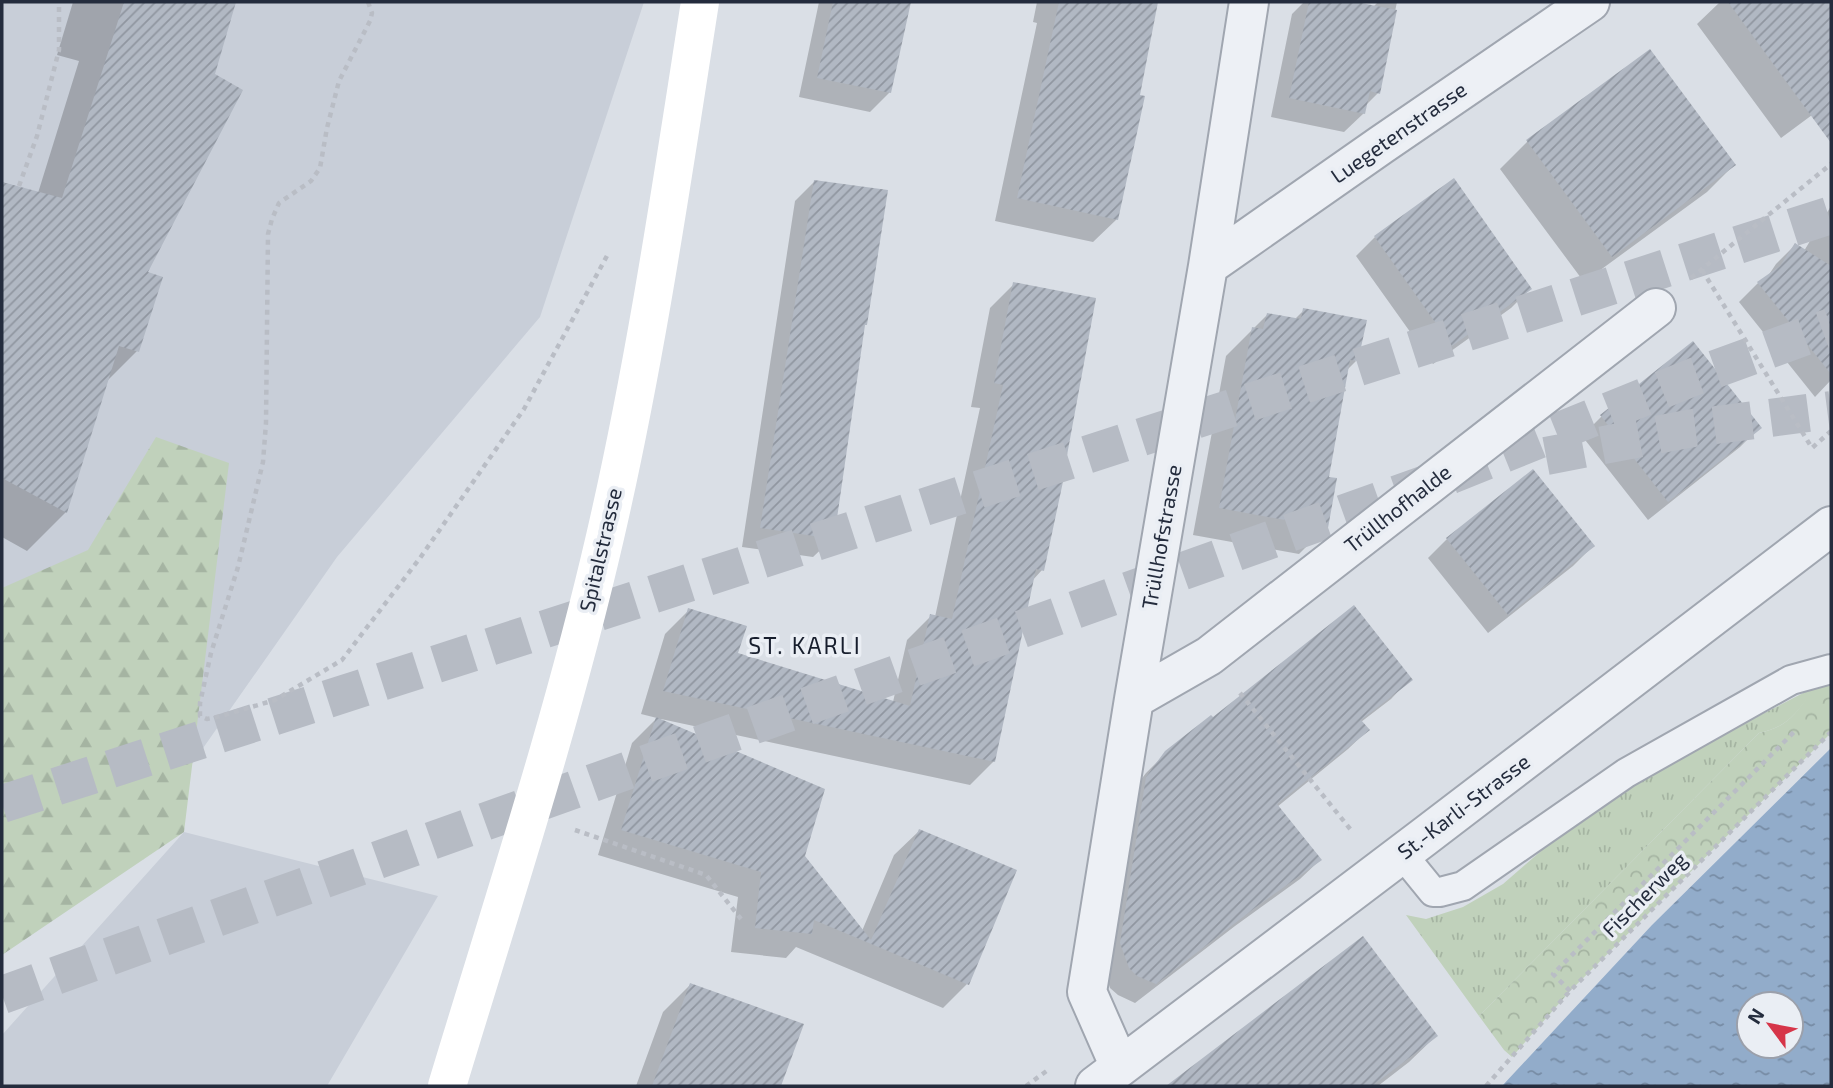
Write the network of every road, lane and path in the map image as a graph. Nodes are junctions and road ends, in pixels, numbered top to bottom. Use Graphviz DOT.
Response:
graph roads {
  1 [pos="59,2"];
  2 [pos="368,2"];
  3 [pos="700,2"];
  4 [pos="1249,2"];
  5 [pos="1590,2"];
  6 [pos="1831,164"];
  7 [pos="19,186"];
  8 [pos="608,253"];
  9 [pos="1208,266"];
  10 [pos="1702,270"];
  11 [pos="1656,308"];
  12 [pos="1831,431"];
  13 [pos="1831,526"];
  14 [pos="1209,656"];
  15 [pos="1829,670"];
  16 [pos="1134,699"];
  17 [pos="1831,732"];
  18 [pos="570,829"];
  19 [pos="1392,861"];
  20 [pos="741,919"];
  21 [pos="1570,991"];
  22 [pos="1107,1077"];
  23 [pos="447,1086"];
  24 [pos="1486,1086"];
  1 -- 7 [label="path"];
  2 -- 8 [label="path"];
  3 -- 23 [label="main road, Spitalstrasse"];
  4 -- 9 [label="street, Trüllhofstrasse"];
  5 -- 9 [label="street, Luegetenstrasse"];
  6 -- 10 [label="path"];
  9 -- 16 [label="street, Trüllhofstrasse"];
  10 -- 11 [label="path"];
  10 -- 12 [label="path"];
  11 -- 14 [label="street, Trüllhofhalde"];
  13 -- 19 [label="street, St.-Karli-Strasse"];
  14 -- 16 [label="street, Trüllhofhalde"];
  14 -- 19 [label="path"];
  15 -- 19 [label="lane"];
  15 -- 21 [label="path"];
  16 -- 22 [label="street, Trüllhofstrasse"];
  17 -- 21 [label="path, Fischerweg"];
  18 -- 20 [label="path"];
  19 -- 22 [label="street, St.-Karli-Strasse"];
  21 -- 24 [label="path, Fischerweg"];
}
